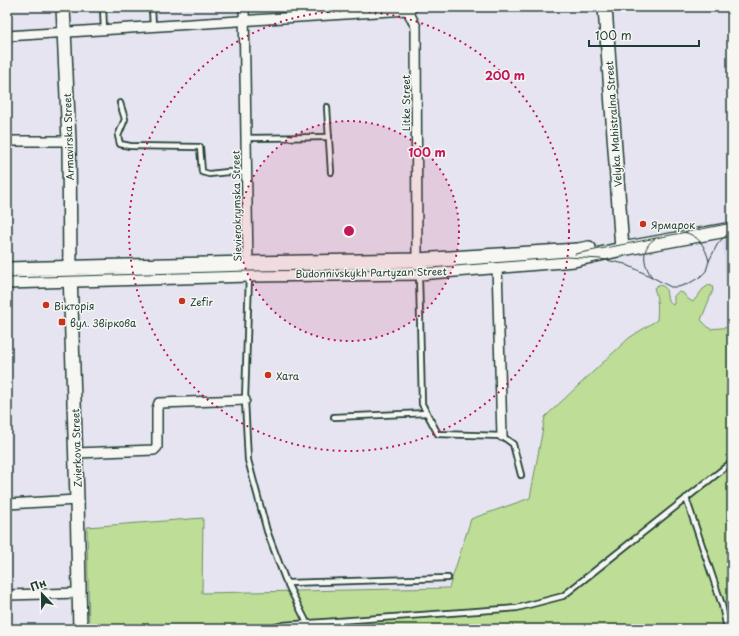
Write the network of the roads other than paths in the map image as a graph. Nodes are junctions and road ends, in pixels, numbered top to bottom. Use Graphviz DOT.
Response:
graph roads {
  1 [pos="63,7"];
  2 [pos="103,7"];
  3 [pos="152,7"];
  4 [pos="244,7"];
  5 [pos="605,7"];
  6 [pos="408,8"];
  7 [pos="244,21"];
  8 [pos="153,27"];
  9 [pos="104,30"];
  10 [pos="63,33"];
  11 [pos="7,36"];
  12 [pos="120,104"];
  13 [pos="327,107"];
  14 [pos="329,137"];
  15 [pos="246,138"];
  16 [pos="7,141"];
  17 [pos="69,141"];
  18 [pos="331,172"];
  19 [pos="247,173"];
  20 [pos="732,220"];
  21 [pos="732,229"];
  22 [pos="621,245"];
  23 [pos="417,260"];
  24 [pos="497,266"];
  25 [pos="7,269"];
  26 [pos="248,269"];
  27 [pos="419,273"];
  28 [pos="71,274"];
  29 [pos="7,282"];
  30 [pos="246,400"];
  31 [pos="427,413"];
  32 [pos="334,417"];
  33 [pos="502,436"];
  34 [pos="76,453"];
  35 [pos="732,462"];
  36 [pos="521,475"];
  37 [pos="686,498"];
  38 [pos="77,500"];
  39 [pos="7,504"];
  40 [pos="448,578"];
  41 [pos="288,584"];
  42 [pos="79,593"];
  43 [pos="7,595"];
  44 [pos="307,623"];
  45 [pos="80,629"];
  46 [pos="269,629"];
  47 [pos="308,629"];
  48 [pos="727,629"];
  1 -- 10 [label="main road, Armavirska Street"];
  2 -- 9 [label="lane"];
  3 -- 8 [label="lane"];
  4 -- 7 [label="street"];
  5 -- 22 [label="main road, Velyka Mahistralna Street"];
  6 -- 7 [label="street"];
  6 -- 23 [label="street, Litke Street"];
  7 -- 8 [label="street"];
  7 -- 15 [label="street, Sievierokrymska Street"];
  8 -- 9 [label="street"];
  9 -- 10 [label="street"];
  10 -- 11 [label="street"];
  10 -- 17 [label="main road, Armavirska Street"];
  12 -- 19 [label="lane"];
  13 -- 14 [label="lane"];
  14 -- 15 [label="lane, Sievierokrymska Street"];
  14 -- 18 [label="lane"];
  15 -- 19 [label="street, Sievierokrymska Street"];
  16 -- 17 [label="street"];
  17 -- 28 [label="main road, Armavirska Street"];
  19 -- 26 [label="street, Sievierokrymska Street"];
  20 -- 22 [label="main road, Budonnivskykh Partyzan Street"];
  21 -- 22 [label="main road, Budonnivskykh Partyzan Street"];
  22 -- 23 [label="main road, Budonnivskykh Partyzan Street"];
  22 -- 24 [label="main road, Budonnivskykh Partyzan Street"];
  23 -- 26 [label="main road, Budonnivskykh Partyzan Street"];
  23 -- 27 [label="street, Litke Street"];
  24 -- 27 [label="main road, Budonnivskykh Partyzan Street"];
  24 -- 33 [label="street"];
  25 -- 28 [label="main road, Budonnivskykh Partyzan Street"];
  26 -- 27 [label="main road, Budonnivskykh Partyzan Street"];
  26 -- 28 [label="main road, Budonnivskykh Partyzan Street"];
  26 -- 30 [label="lane"];
  27 -- 31 [label="lane"];
  28 -- 29 [label="main road, Budonnivskykh Partyzan Street"];
  28 -- 34 [label="main road, Zvierkova Street"];
  30 -- 34 [label="street"];
  30 -- 41 [label="lane"];
  31 -- 32 [label="lane"];
  31 -- 33 [label="lane"];
  33 -- 36 [label="lane"];
  34 -- 38 [label="main road, Zvierkova Street"];
  35 -- 37 [label="lane"];
  37 -- 44 [label="lane"];
  37 -- 48 [label="lane"];
  38 -- 39 [label="street"];
  38 -- 42 [label="main road, Zvierkova Street"];
  40 -- 41 [label="lane"];
  41 -- 44 [label="lane"];
  42 -- 43 [label="street"];
  42 -- 45 [label="main road, Zvierkova Street"];
  44 -- 46 [label="lane"];
  44 -- 47 [label="lane"];
}
